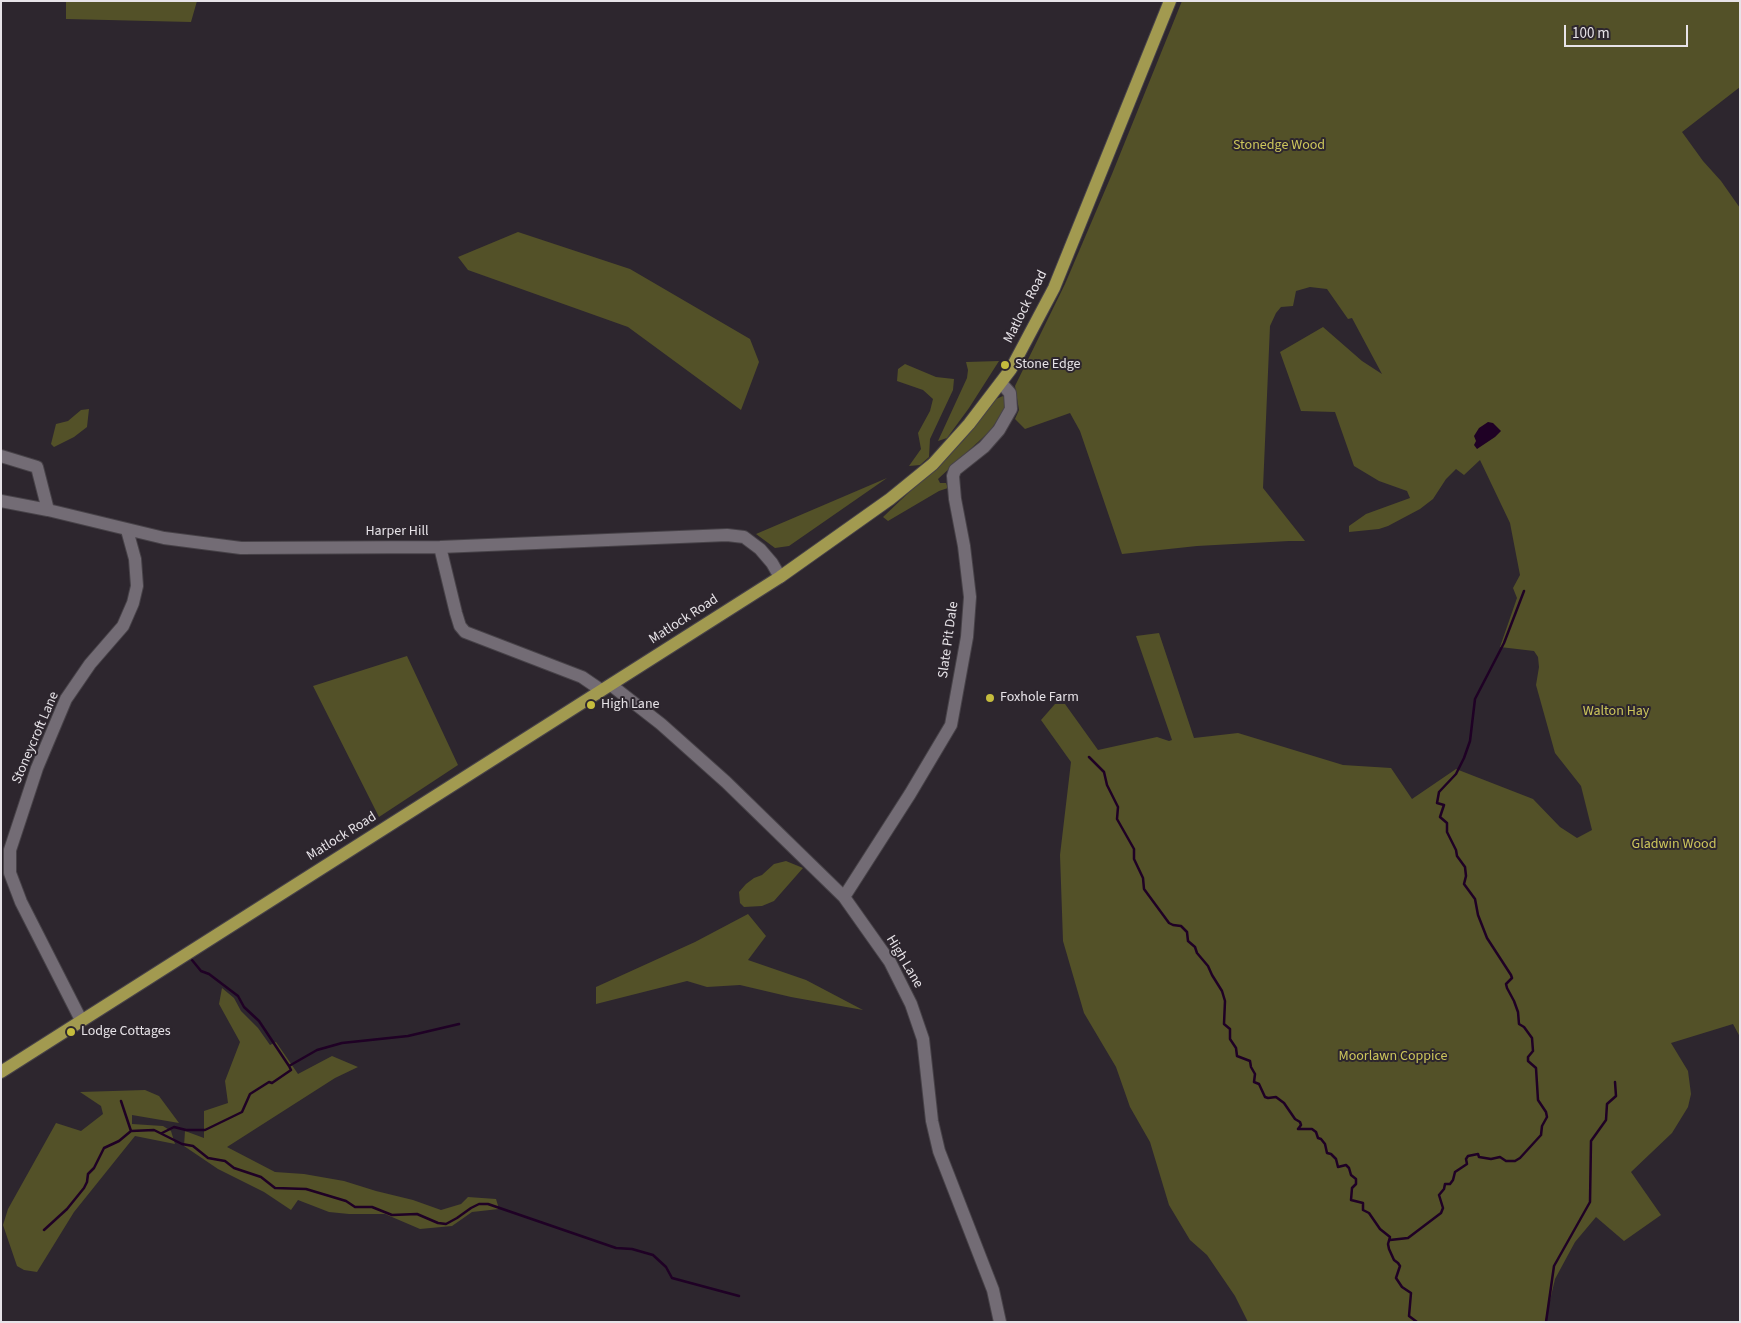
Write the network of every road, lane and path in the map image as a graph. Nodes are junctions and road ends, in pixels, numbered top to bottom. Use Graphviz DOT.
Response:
graph roads {
  1 [pos="1170,1"];
  2 [pos="1001,384"];
  3 [pos="1,456"];
  4 [pos="1,501"];
  5 [pos="48,510"];
  6 [pos="128,530"];
  7 [pos="440,547"];
  8 [pos="780,577"];
  9 [pos="606,687"];
  10 [pos="844,897"];
  11 [pos="81,1020"];
  12 [pos="1,1072"];
  13 [pos="1000,1322"];
  1 -- 2 [label="main road, Matlock Road"];
  2 -- 8 [label="main road, Matlock Road"];
  2 -- 10 [label="street, Slate Pit Dale"];
  3 -- 5 [label="street"];
  4 -- 5 [label="street, Harper Hill"];
  5 -- 6 [label="street, Harper Hill"];
  6 -- 7 [label="street, Harper Hill"];
  6 -- 11 [label="street, Stoneycroft Lane"];
  7 -- 8 [label="street, Harper Hill"];
  7 -- 9 [label="street, High Lane"];
  8 -- 9 [label="main road, Matlock Road"];
  9 -- 10 [label="street, High Lane"];
  9 -- 11 [label="main road, Matlock Road"];
  10 -- 13 [label="street, High Lane"];
  11 -- 12 [label="main road, Matlock Road"];
}
